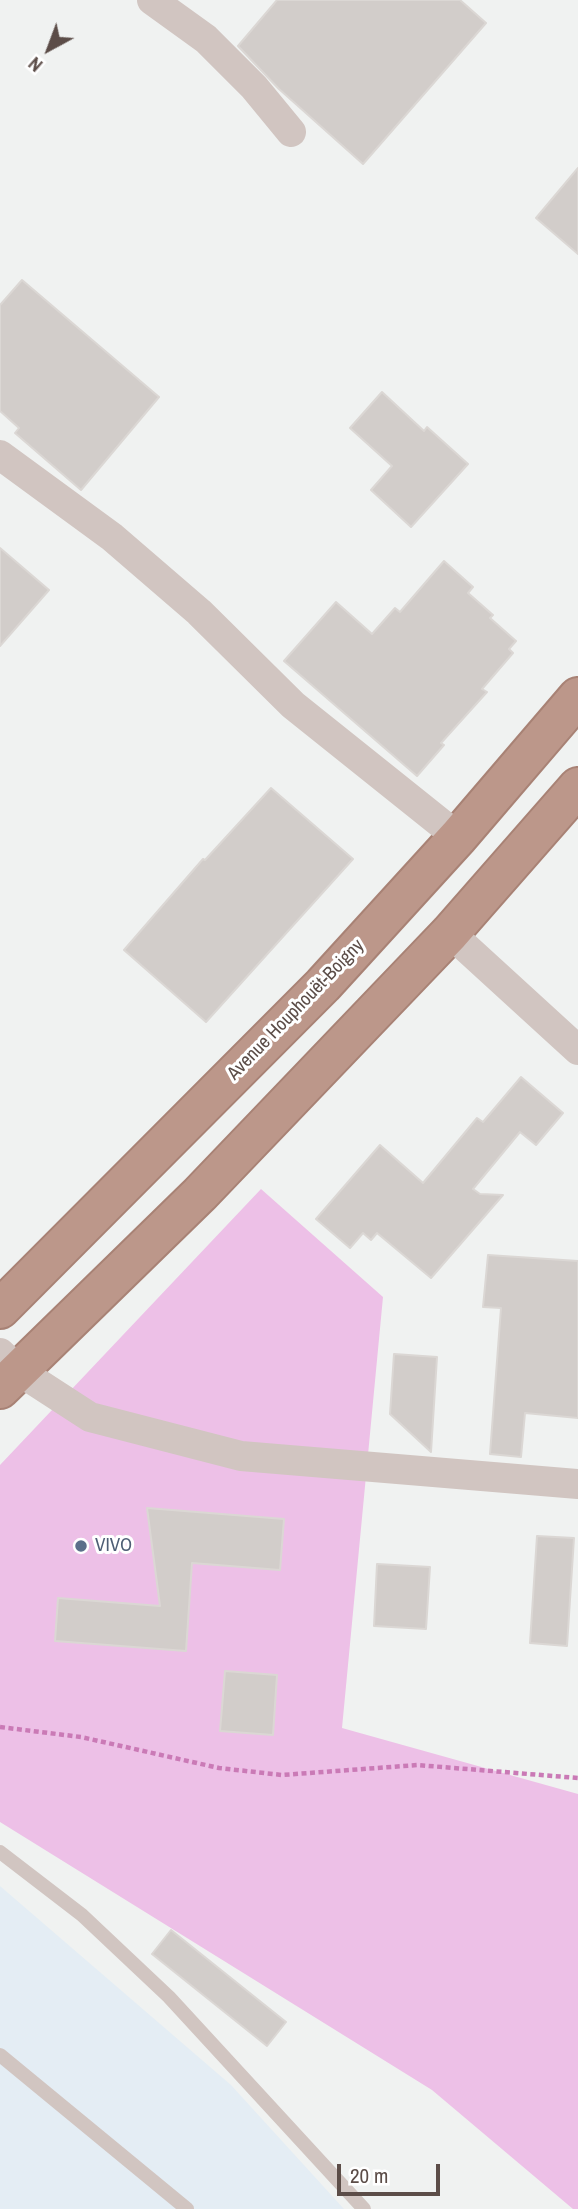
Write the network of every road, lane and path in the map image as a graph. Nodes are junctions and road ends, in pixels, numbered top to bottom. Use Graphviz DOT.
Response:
graph roads {
  1 [pos="152,0"];
  2 [pos="291,132"];
  3 [pos="0,455"];
  4 [pos="578,697"];
  5 [pos="578,787"];
  6 [pos="458,837"];
  7 [pos="450,933"];
  8 [pos="578,1050"];
  9 [pos="0,1309"];
  10 [pos="6,1371"];
  11 [pos="578,1484"];
  12 [pos="0,1727"];
  13 [pos="578,1778"];
  14 [pos="0,1852"];
  15 [pos="0,2055"];
  16 [pos="187,2209"];
  17 [pos="364,2209"];
  1 -- 2 [label="street"];
  3 -- 6 [label="street"];
  4 -- 6 [label="highway, Avenue Houphouët-Boigny"];
  5 -- 7 [label="highway"];
  6 -- 9 [label="highway, Avenue Houphouët-Boigny"];
  7 -- 8 [label="street"];
  7 -- 10 [label="highway"];
  10 -- 11 [label="street"];
  12 -- 13 [label="path"];
  14 -- 17 [label="lane"];
  15 -- 16 [label="lane"];
}
